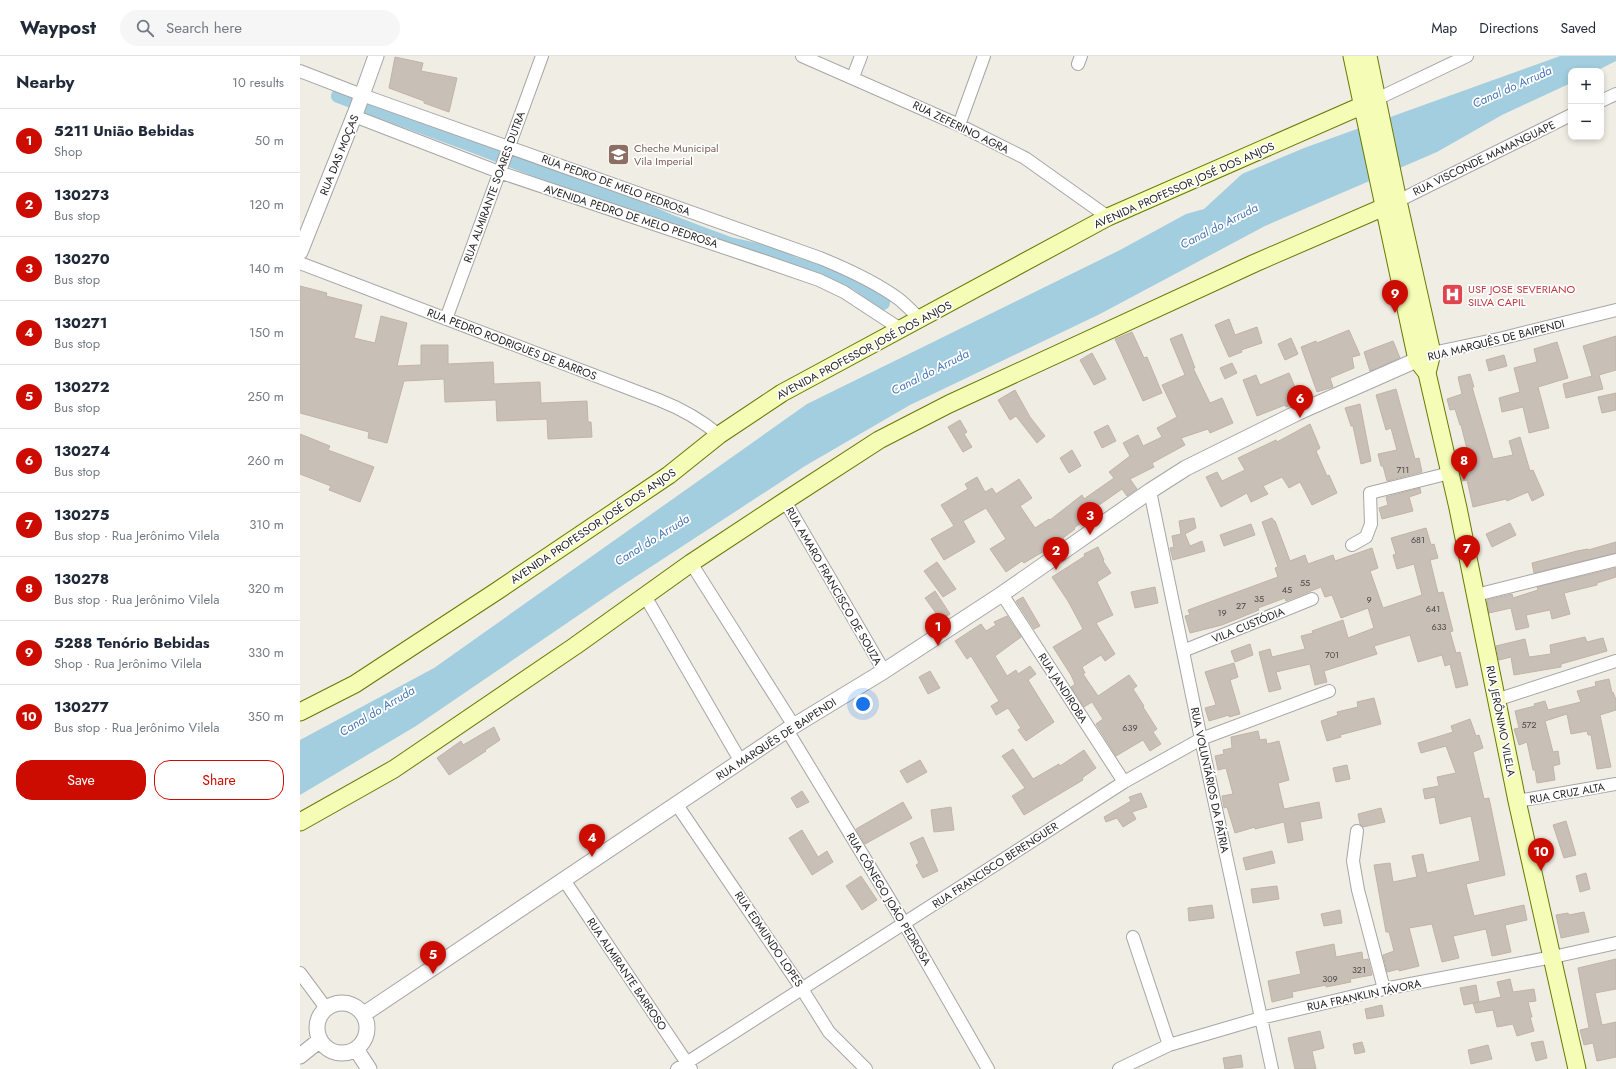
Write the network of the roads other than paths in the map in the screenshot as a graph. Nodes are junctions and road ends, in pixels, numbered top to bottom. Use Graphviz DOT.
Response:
graph roads {
  1 [pos="376,56"];
  2 [pos="542,56"];
  3 [pos="802,56"];
  4 [pos="861,56"];
  5 [pos="984,56"];
  6 [pos="1352,56"];
  7 [pos="1368,56"];
  8 [pos="1467,56"];
  9 [pos="300,70"];
  10 [pos="853,77"];
  11 [pos="1616,94"];
  12 [pos="1604,100"];
  13 [pos="358,105"];
  14 [pos="1371,108"];
  15 [pos="1568,116"];
  16 [pos="959,125"];
  17 [pos="508,149"];
  18 [pos="500,170"];
  19 [pos="1391,204"];
  20 [pos="1108,217"];
  21 [pos="300,252"];
  22 [pos="300,263"];
  23 [pos="1616,310"];
  24 [pos="446,319"];
  25 [pos="921,320"];
  26 [pos="902,330"];
  27 [pos="1425,356"];
  28 [pos="719,435"];
  29 [pos="1450,473"];
  30 [pos="1150,491"];
  31 [pos="785,500"];
  32 [pos="1352,545"];
  33 [pos="1616,560"];
  34 [pos="691,563"];
  35 [pos="1002,594"];
  36 [pos="1476,595"];
  37 [pos="645,596"];
  38 [pos="1312,599"];
  39 [pos="1183,651"];
  40 [pos="1616,661"];
  41 [pos="884,671"];
  42 [pos="1329,691"];
  43 [pos="1496,700"];
  44 [pos="300,712"];
  45 [pos="791,728"];
  46 [pos="1201,739"];
  47 [pos="741,762"];
  48 [pos="1124,782"];
  49 [pos="1616,784"];
  50 [pos="1517,801"];
  51 [pos="678,805"];
  52 [pos="300,822"];
  53 [pos="1357,831"];
  54 [pos="564,880"];
  55 [pos="904,923"];
  56 [pos="1133,937"];
  57 [pos="1616,943"];
  58 [pos="1553,957"];
  59 [pos="300,972"];
  60 [pos="802,989"];
  61 [pos="1384,989"];
  62 [pos="326,1008"];
  63 [pos="364,1014"];
  64 [pos="1261,1018"];
  65 [pos="320,1040"];
  66 [pos="1169,1045"];
  67 [pos="356,1049"];
  68 [pos="300,1056"];
  69 [pos="685,1067"];
  70 [pos="369,1069"];
  71 [pos="866,1069"];
  72 [pos="988,1069"];
  73 [pos="1119,1069"];
  74 [pos="1272,1069"];
  75 [pos="1577,1069"];
  1 -- 13 [label="street, RUA DAS MOÇAS"];
  2 -- 17 [label="street, RUA ALMIRANTE SOARES DUTRA"];
  3 -- 10 [label="street, RUA ZEFERINO AGRA"];
  4 -- 10 [label="street"];
  5 -- 16 [label="street"];
  6 -- 14 [label="main road"];
  7 -- 14 [label="main road"];
  8 -- 14 [label="street, AVENIDA PROFESSOR JOSÉ DOS ANJOS"];
  9 -- 13 [label="street, RUA PEDRO DE MELO PEDROSA"];
  10 -- 16 [label="street, RUA ZEFERINO AGRA"];
  11 -- 12 [label="street"];
  13 -- 17 [label="street, RUA PEDRO DE MELO PEDROSA"];
  13 -- 18 [label="street, AVENIDA PEDRO DE MELO PEDROSA"];
  13 -- 21 [label="street, RUA DAS MOÇAS"];
  14 -- 19 [label="main road, RUA JERÔNIMO VILELA"];
  14 -- 20 [label="main road, AVENIDA PROFESSOR JOSÉ DOS ANJOS"];
  15 -- 19 [label="street, RUA VISCONDE MAMANGUAPE"];
  16 -- 20 [label="street, RUA ZEFERINO AGRA"];
  17 -- 18 [label="street, RUA ALMIRANTE SOARES DUTRA"];
  17 -- 25 [label="street, RUA PEDRO DE MELO PEDROSA"];
  18 -- 24 [label="street, RUA ALMIRANTE SOARES DUTRA"];
  18 -- 26 [label="street, AVENIDA PEDRO DE MELO PEDROSA"];
  19 -- 27 [label="main road, RUA JERÔNIMO VILELA"];
  19 -- 31 [label="main road"];
  20 -- 25 [label="main road, AVENIDA PROFESSOR JOSÉ DOS ANJOS"];
  22 -- 24 [label="street, RUA PEDRO RODRIGUES DE BARROS"];
  23 -- 27 [label="street, RUA MARQUÊS DE BAIPENDI"];
  24 -- 28 [label="street, RUA PEDRO RODRIGUES DE BARROS"];
  25 -- 26 [label="main road, AVENIDA PROFESSOR JOSÉ DOS ANJOS"];
  26 -- 28 [label="main road, AVENIDA PROFESSOR JOSÉ DOS ANJOS"];
  27 -- 29 [label="main road, RUA JERÔNIMO VILELA"];
  27 -- 30 [label="street, RUA MARQUÊS DE BAIPENDI"];
  28 -- 44 [label="main road, AVENIDA PROFESSOR JOSÉ DOS ANJOS"];
  29 -- 32 [label="street"];
  29 -- 36 [label="main road, RUA JERÔNIMO VILELA"];
  30 -- 35 [label="street, RUA MARQUÊS DE BAIPENDI"];
  30 -- 39 [label="street, RUA VOLUNTÁRIOS DA PÁTRIA"];
  31 -- 34 [label="main road"];
  31 -- 41 [label="street, RUA AMARO FRANCISCO DE SOUZA"];
  33 -- 36 [label="street"];
  34 -- 37 [label="main road"];
  34 -- 45 [label="street, RUA CÔNEGO JOÃO PEDROSA"];
  35 -- 41 [label="street, RUA MARQUÊS DE BAIPENDI"];
  35 -- 48 [label="street, RUA JANDIROBA"];
  36 -- 43 [label="main road, RUA JERÔNIMO VILELA"];
  37 -- 47 [label="street"];
  37 -- 52 [label="main road"];
  38 -- 39 [label="street, VILA CUSTÓDIA"];
  39 -- 46 [label="street, RUA VOLUNTÁRIOS DA PÁTRIA"];
  40 -- 43 [label="street"];
  41 -- 45 [label="street, RUA MARQUÊS DE BAIPENDI"];
  42 -- 46 [label="street, RUA FRANCISCO BERENGUER"];
  43 -- 50 [label="main road, RUA JERÔNIMO VILELA"];
  45 -- 47 [label="street, RUA MARQUÊS DE BAIPENDI"];
  45 -- 55 [label="street, RUA CÔNEGO JOÃO PEDROSA"];
  46 -- 48 [label="street, RUA FRANCISCO BERENGUER"];
  46 -- 64 [label="street, RUA VOLUNTÁRIOS DA PÁTRIA"];
  47 -- 51 [label="street, RUA MARQUÊS DE BAIPENDI"];
  48 -- 55 [label="street, RUA FRANCISCO BERENGUER"];
  49 -- 50 [label="street, RUA CRUZ ALTA"];
  50 -- 58 [label="main road, RUA JERÔNIMO VILELA"];
  51 -- 54 [label="street, RUA MARQUÊS DE BAIPENDI"];
  51 -- 60 [label="street, RUA EDMUNDO LOPES"];
  53 -- 61 [label="street"];
  54 -- 63 [label="street, RUA MARQUÊS DE BAIPENDI"];
  54 -- 69 [label="street, RUA ALMIRANTE BARROSO"];
  55 -- 60 [label="street, RUA FRANCISCO BERENGUER"];
  55 -- 72 [label="street, RUA CÔNEGO JOÃO PEDROSA"];
  56 -- 66 [label="street"];
  57 -- 58 [label="street, RUA FRANKLIN TÁVORA"];
  58 -- 61 [label="street, RUA FRANKLIN TÁVORA"];
  58 -- 75 [label="main road, RUA JERÔNIMO VILELA"];
  59 -- 62 [label="street"];
  60 -- 69 [label="street, RUA FRANCISCO BERENGUER"];
  60 -- 71 [label="street, RUA EDMUNDO LOPES"];
  61 -- 64 [label="street, RUA FRANKLIN TÁVORA"];
  62 -- 63 [label="street"];
  62 -- 65 [label="street"];
  63 -- 67 [label="street"];
  64 -- 66 [label="street, RUA FRANKLIN TÁVORA"];
  64 -- 74 [label="street, RUA VOLUNTÁRIOS DA PÁTRIA"];
  65 -- 67 [label="street"];
  65 -- 68 [label="street"];
  66 -- 73 [label="street, RUA FRANKLIN TÁVORA"];
  67 -- 70 [label="street"];
}
